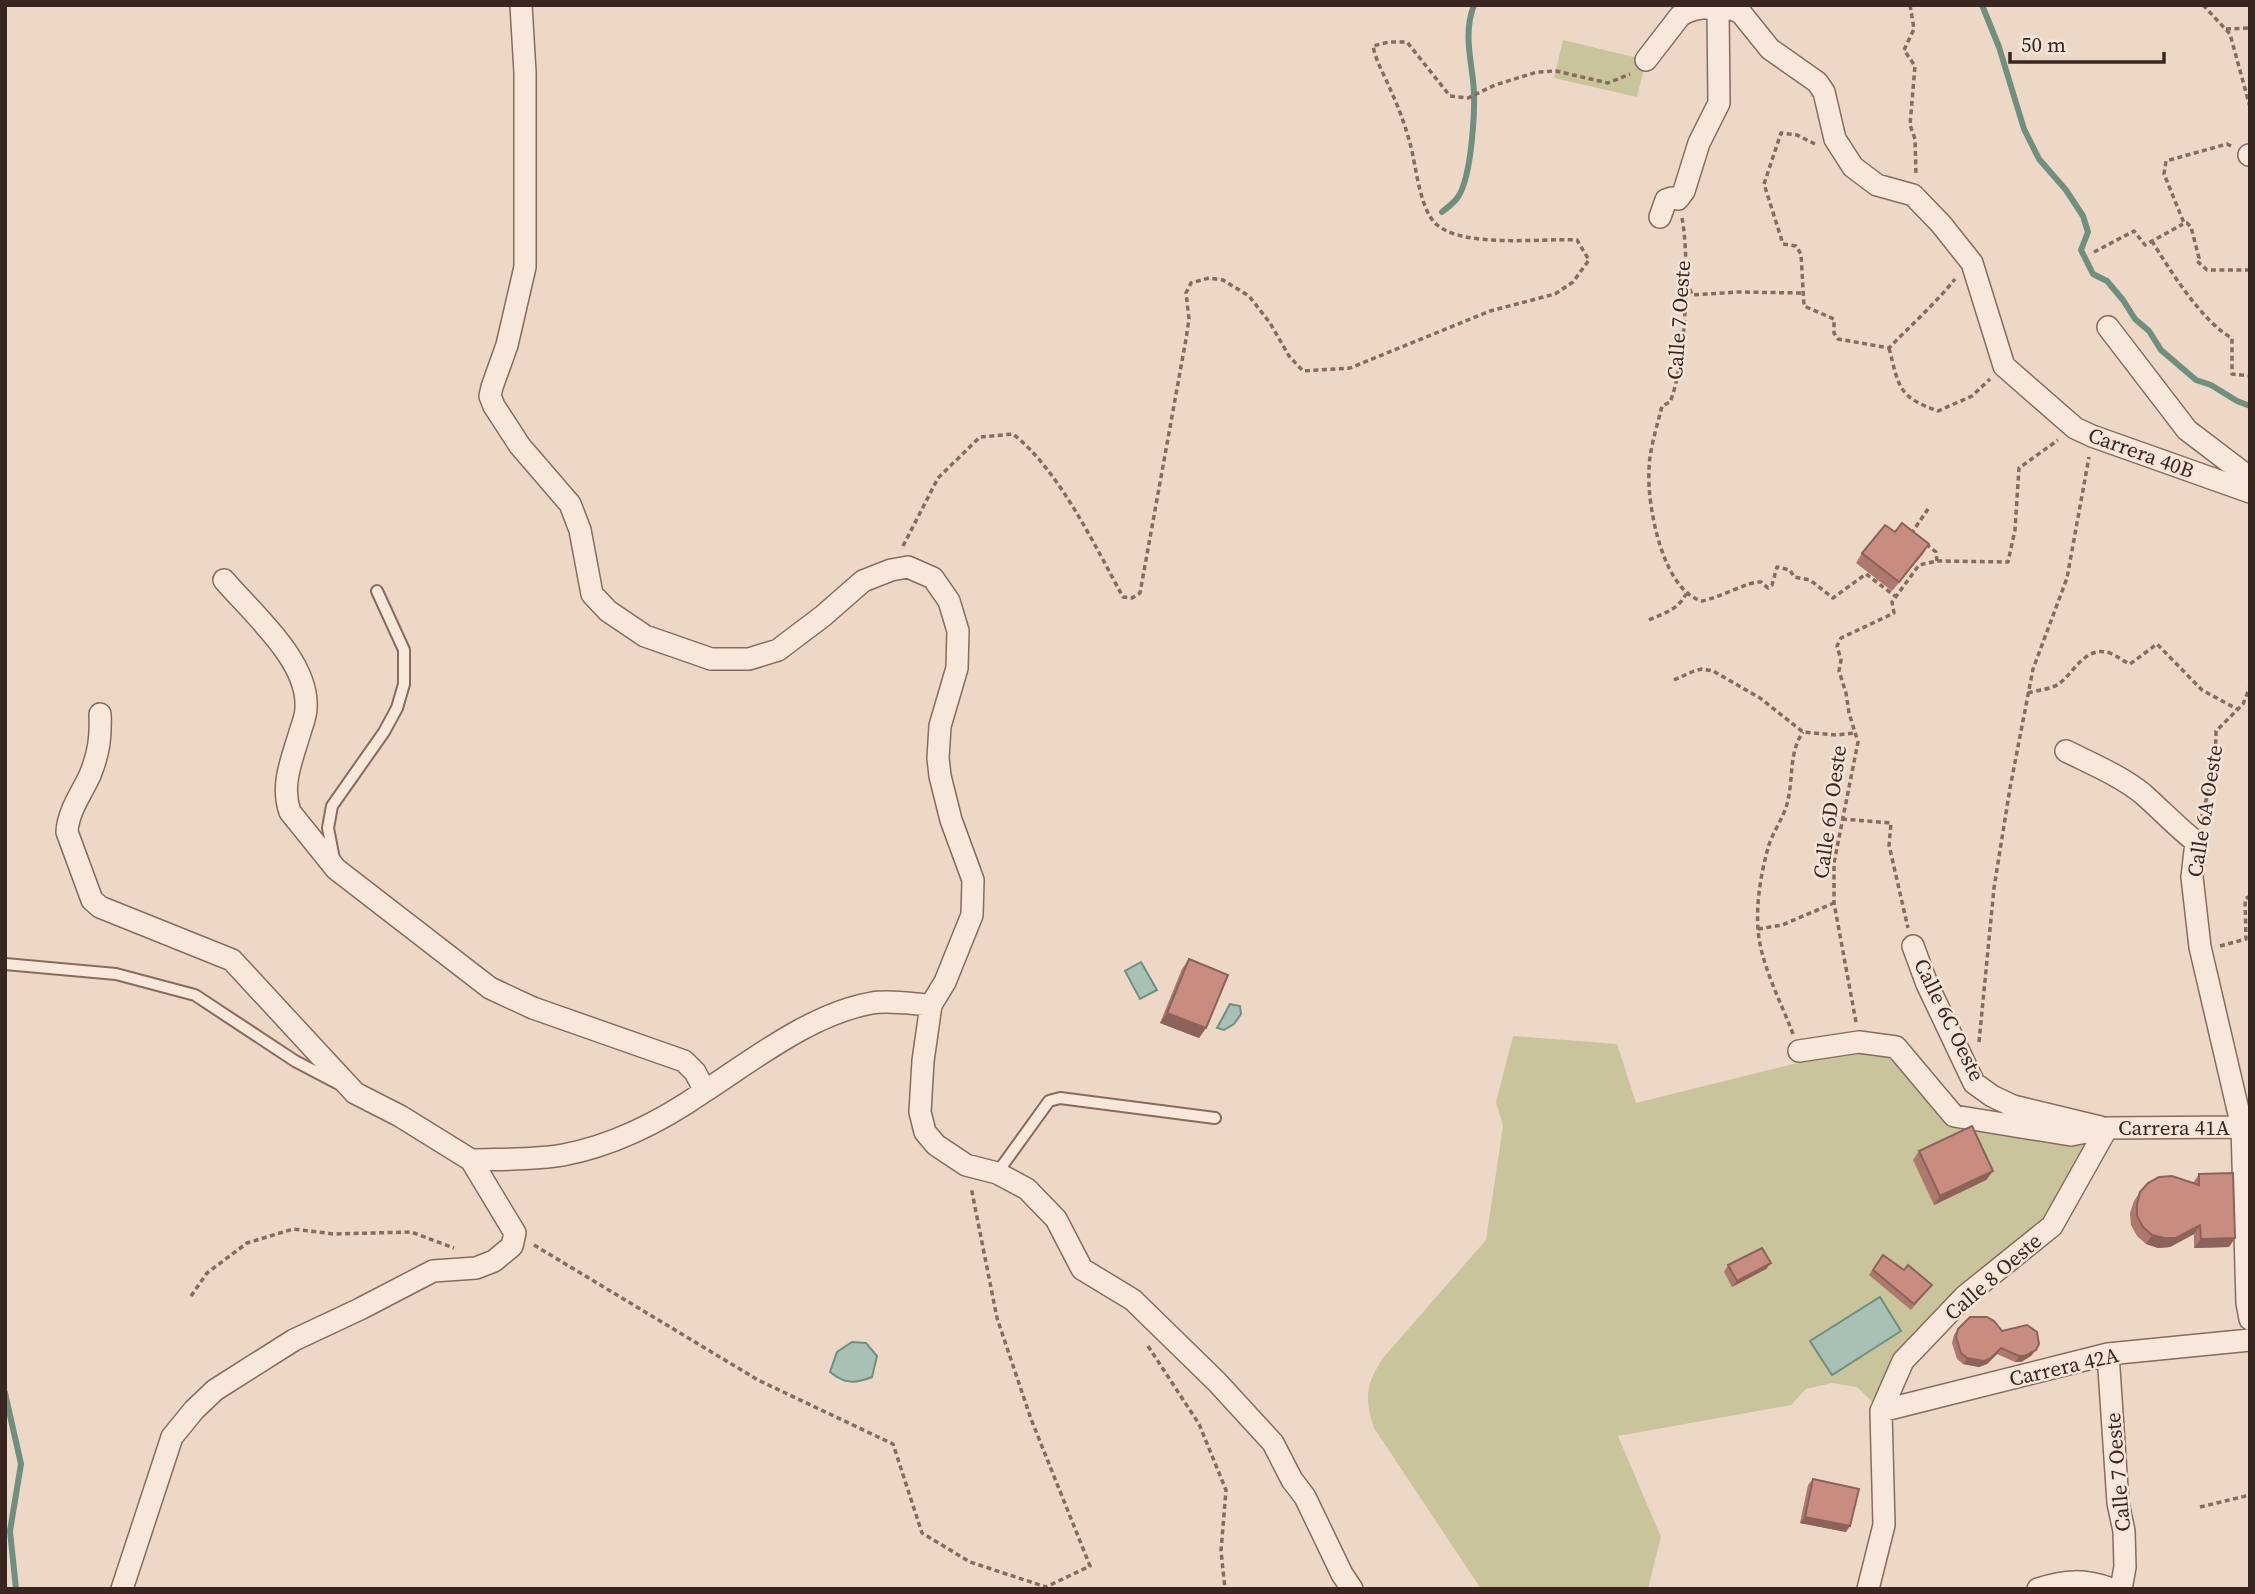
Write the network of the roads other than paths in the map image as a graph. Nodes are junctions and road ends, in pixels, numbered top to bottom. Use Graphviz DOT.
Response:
graph roads {
  1 [pos="521,5"];
  2 [pos="1718,8"];
  3 [pos="1646,60"];
  4 [pos="1660,217"];
  5 [pos="2108,327"];
  6 [pos="2250,478"];
  7 [pos="2250,492"];
  8 [pos="224,580"];
  9 [pos="377,591"];
  10 [pos="100,714"];
  11 [pos="2066,751"];
  12 [pos="336,869"];
  13 [pos="1913,946"];
  14 [pos="5,964"];
  15 [pos="931,1005"];
  16 [pos="1799,1051"];
  17 [pos="705,1091"];
  18 [pos="355,1093"];
  19 [pos="1215,1118"];
  20 [pos="2242,1127"];
  21 [pos="2107,1128"];
  22 [pos="471,1160"];
  23 [pos="997,1172"];
  24 [pos="2250,1319"];
  25 [pos="2250,1339"];
  26 [pos="2108,1354"];
  27 [pos="1881,1411"];
  28 [pos="122,1589"];
  29 [pos="1352,1589"];
  30 [pos="1868,1589"];
  31 [pos="2038,1589"];
  32 [pos="2111,1589"];
  33 [pos="2121,1589"];
  1 -- 15 [label="street"];
  2 -- 3 [label="street"];
  2 -- 4 [label="street"];
  2 -- 7 [label="street, Carrera 40B"];
  5 -- 6 [label="street"];
  8 -- 12 [label="street"];
  9 -- 12 [label="lane"];
  10 -- 18 [label="street"];
  11 -- 20 [label="street, Calle 6A Oeste"];
  12 -- 17 [label="street"];
  13 -- 21 [label="street, Calle 6C Oeste"];
  14 -- 18 [label="lane"];
  15 -- 17 [label="street"];
  15 -- 23 [label="street"];
  16 -- 21 [label="street"];
  17 -- 22 [label="street"];
  18 -- 22 [label="street"];
  19 -- 23 [label="lane"];
  20 -- 21 [label="street, Carrera 41A"];
  20 -- 24 [label="street, Calle 6A Oeste"];
  21 -- 27 [label="street, Calle 8 Oeste"];
  22 -- 28 [label="street"];
  23 -- 29 [label="street"];
  25 -- 26 [label="street, Carrera 42A"];
  26 -- 27 [label="street, Carrera 42A"];
  26 -- 33 [label="street, Calle 7 Oeste"];
  27 -- 30 [label="street, Calle 8 Oeste"];
  31 -- 32 [label="street"];
}
